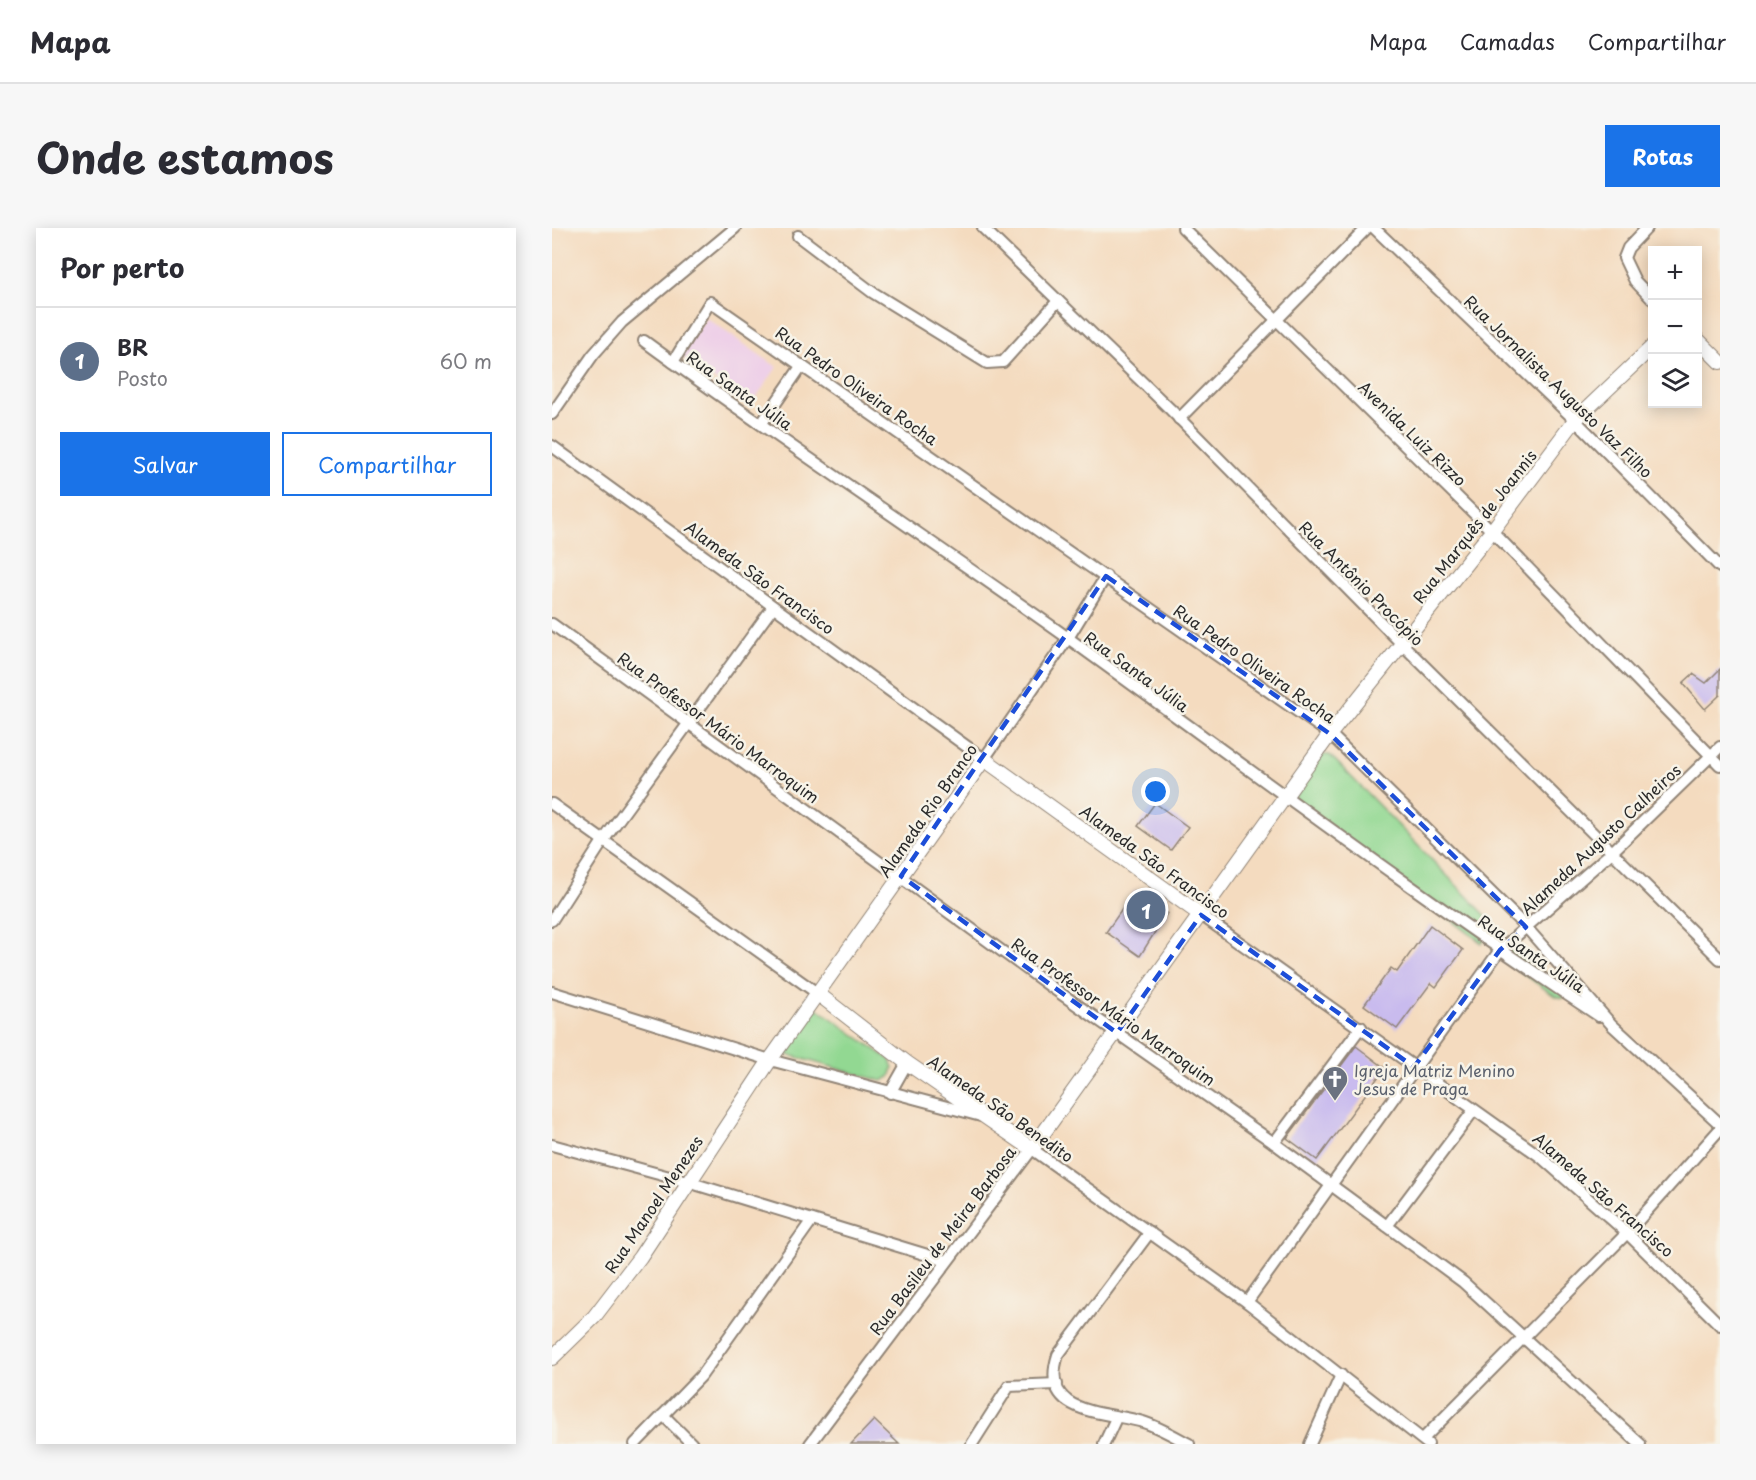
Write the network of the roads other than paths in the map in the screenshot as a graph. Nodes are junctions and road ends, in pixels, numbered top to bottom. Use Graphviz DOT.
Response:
graph roads {
  1 [pos="735,228"];
  2 [pos="983,228"];
  3 [pos="1183,228"];
  4 [pos="1367,228"];
  5 [pos="1374,228"];
  6 [pos="1647,228"];
  7 [pos="798,236"];
  8 [pos="1648,294"];
  9 [pos="1058,301"];
  10 [pos="1275,321"];
  11 [pos="644,341"];
  12 [pos="1702,344"];
  13 [pos="1648,352"];
  14 [pos="673,362"];
  15 [pos="1720,362"];
  16 [pos="802,365"];
  17 [pos="552,414"];
  18 [pos="1179,419"];
  19 [pos="1575,420"];
  20 [pos="762,423"];
  21 [pos="552,446"];
  22 [pos="1492,531"];
  23 [pos="1720,567"];
  24 [pos="1106,576"];
  25 [pos="773,607"];
  26 [pos="552,624"];
  27 [pos="1068,638"];
  28 [pos="1403,645"];
  29 [pos="687,724"];
  30 [pos="1330,734"];
  31 [pos="1720,747"];
  32 [pos="1711,756"];
  33 [pos="984,759"];
  34 [pos="1720,765"];
  35 [pos="1284,798"];
  36 [pos="552,804"];
  37 [pos="603,841"];
  38 [pos="1613,851"];
  39 [pos="901,876"];
  40 [pos="1201,915"];
  41 [pos="552,920"];
  42 [pos="1526,927"];
  43 [pos="1500,950"];
  44 [pos="1720,959"];
  45 [pos="552,992"];
  46 [pos="817,993"];
  47 [pos="1612,1025"];
  48 [pos="1361,1027"];
  49 [pos="1117,1033"];
  50 [pos="770,1060"];
  51 [pos="907,1063"];
  52 [pos="1414,1067"];
  53 [pos="891,1094"];
  54 [pos="1474,1110"];
  55 [pos="986,1118"];
  56 [pos="1720,1124"];
  57 [pos="1720,1129"];
  58 [pos="1274,1143"];
  59 [pos="552,1145"];
  60 [pos="1032,1149"];
  61 [pos="688,1182"];
  62 [pos="1331,1186"];
  63 [pos="812,1220"];
  64 [pos="1387,1226"];
  65 [pos="1150,1232"];
  66 [pos="1627,1233"];
  67 [pos="947,1261"];
  68 [pos="1247,1302"];
  69 [pos="1720,1325"];
  70 [pos="1524,1335"];
  71 [pos="552,1358"];
  72 [pos="1341,1376"];
  73 [pos="1057,1384"];
  74 [pos="663,1415"];
  75 [pos="1116,1418"];
  76 [pos="1426,1442"];
  77 [pos="635,1444"];
  78 [pos="692,1444"];
  79 [pos="810,1444"];
  80 [pos="972,1444"];
  81 [pos="1104,1444"];
  82 [pos="1189,1444"];
  83 [pos="1310,1444"];
  84 [pos="1640,1444"];
  1 -- 17 [label="street"];
  2 -- 9 [label="street, Rua Antônio Procópio"];
  3 -- 10 [label="street, Avenida Luiz Rizzo"];
  4 -- 10 [label="street"];
  5 -- 19 [label="street, Rua Jornalista Augusto Vaz Filho"];
  6 -- 8 [label="street"];
  7 -- 9 [label="street"];
  9 -- 18 [label="street, Rua Antônio Procópio"];
  10 -- 18 [label="street"];
  10 -- 22 [label="street, Avenida Luiz Rizzo"];
  11 -- 14 [label="street, Rua Santa Júlia"];
  12 -- 15 [label="street"];
  13 -- 19 [label="street, Rua Marquês de Joannis"];
  14 -- 16 [label="street, Rua Pedro Oliveira Rocha"];
  14 -- 20 [label="street, Rua Santa Júlia"];
  16 -- 20 [label="street"];
  16 -- 24 [label="street, Rua Pedro Oliveira Rocha"];
  18 -- 28 [label="street, Rua Antônio Procópio"];
  19 -- 22 [label="street, Rua Marquês de Joannis"];
  19 -- 23 [label="street, Rua Jornalista Augusto Vaz Filho"];
  20 -- 27 [label="street, Rua Santa Júlia"];
  21 -- 25 [label="street, Alameda São Francisco"];
  22 -- 28 [label="street, Rua Marquês de Joannis"];
  22 -- 32 [label="street, Avenida Luiz Rizzo"];
  24 -- 27 [label="street, Alameda Rio Branco"];
  24 -- 30 [label="street, Rua Pedro Oliveira Rocha"];
  25 -- 29 [label="street"];
  25 -- 33 [label="street, Alameda São Francisco"];
  26 -- 29 [label="street, Rua Professor Mário Marroquim"];
  27 -- 33 [label="street, Alameda Rio Branco"];
  27 -- 35 [label="street, Rua Santa Júlia"];
  28 -- 30 [label="street, Rua Marquês de Joannis"];
  28 -- 38 [label="street, Rua Antônio Procópio"];
  29 -- 37 [label="street"];
  29 -- 39 [label="street, Rua Professor Mário Marroquim"];
  30 -- 35 [label="street, Rua Basileu de Meira Barbosa"];
  30 -- 42 [label="street, Rua Pedro Oliveira Rocha"];
  31 -- 32 [label="street, Alameda Augusto Calheiros"];
  32 -- 34 [label="street, Avenida Luiz Rizzo"];
  32 -- 38 [label="street, Alameda Augusto Calheiros"];
  33 -- 39 [label="street, Alameda Rio Branco"];
  33 -- 40 [label="street, Alameda São Francisco"];
  35 -- 40 [label="street, Rua Basileu de Meira Barbosa"];
  35 -- 43 [label="street, Rua Santa Júlia"];
  36 -- 37 [label="street, Alameda São Benedito"];
  37 -- 41 [label="street"];
  37 -- 46 [label="street, Alameda São Benedito"];
  38 -- 42 [label="street, Alameda Augusto Calheiros"];
  38 -- 44 [label="street, Rua Antônio Procópio"];
  39 -- 46 [label="street, Alameda Rio Branco"];
  39 -- 49 [label="street, Rua Professor Mário Marroquim"];
  40 -- 48 [label="street, Alameda São Francisco"];
  40 -- 49 [label="street, Rua Basileu de Meira Barbosa"];
  42 -- 43 [label="street, Alameda Augusto Calheiros"];
  42 -- 47 [label="street, Rua Pedro Oliveira Rocha"];
  43 -- 47 [label="street, Rua Santa Júlia"];
  43 -- 52 [label="street, Alameda Augusto Calheiros"];
  45 -- 50 [label="street"];
  46 -- 50 [label="street, Alameda Rio Branco"];
  46 -- 51 [label="street, Alameda São Benedito"];
  47 -- 56 [label="street, Rua Pedro Oliveira Rocha"];
  48 -- 52 [label="street, Alameda São Francisco"];
  48 -- 58 [label="street"];
  49 -- 58 [label="street, Rua Professor Mário Marroquim"];
  49 -- 60 [label="street, Rua Basileu de Meira Barbosa"];
  50 -- 53 [label="street"];
  50 -- 61 [label="street, Rua Manoel Menezes"];
  51 -- 53 [label="street"];
  51 -- 55 [label="street, Alameda São Benedito"];
  52 -- 54 [label="street, Alameda São Francisco"];
  52 -- 62 [label="street, Alameda Augusto Calheiros"];
  53 -- 55 [label="street"];
  54 -- 64 [label="street"];
  54 -- 66 [label="street, Alameda São Francisco"];
  55 -- 60 [label="street, Alameda São Benedito"];
  57 -- 66 [label="street"];
  58 -- 62 [label="street, Rua Professor Mário Marroquim"];
  59 -- 61 [label="street"];
  60 -- 65 [label="street, Alameda São Benedito"];
  60 -- 67 [label="street, Rua Basileu de Meira Barbosa"];
  61 -- 63 [label="street"];
  61 -- 71 [label="street, Rua Manoel Menezes"];
  62 -- 64 [label="street, Rua Professor Mário Marroquim"];
  62 -- 68 [label="street, Alameda Augusto Calheiros"];
  63 -- 67 [label="street"];
  63 -- 74 [label="street"];
  64 -- 70 [label="street, Rua Professor Mário Marroquim"];
  65 -- 68 [label="street, Alameda São Benedito"];
  65 -- 73 [label="street"];
  66 -- 69 [label="street, Alameda São Francisco"];
  66 -- 70 [label="street"];
  67 -- 79 [label="street, Rua Basileu de Meira Barbosa"];
  68 -- 72 [label="street, Alameda São Benedito"];
  70 -- 76 [label="street"];
  70 -- 84 [label="street, Rua Professor Mário Marroquim"];
  72 -- 76 [label="street, Alameda São Benedito"];
  72 -- 83 [label="street"];
  73 -- 75 [label="street"];
  73 -- 80 [label="street"];
  74 -- 77 [label="street"];
  74 -- 78 [label="street"];
  75 -- 81 [label="street"];
  75 -- 82 [label="street"];
}
